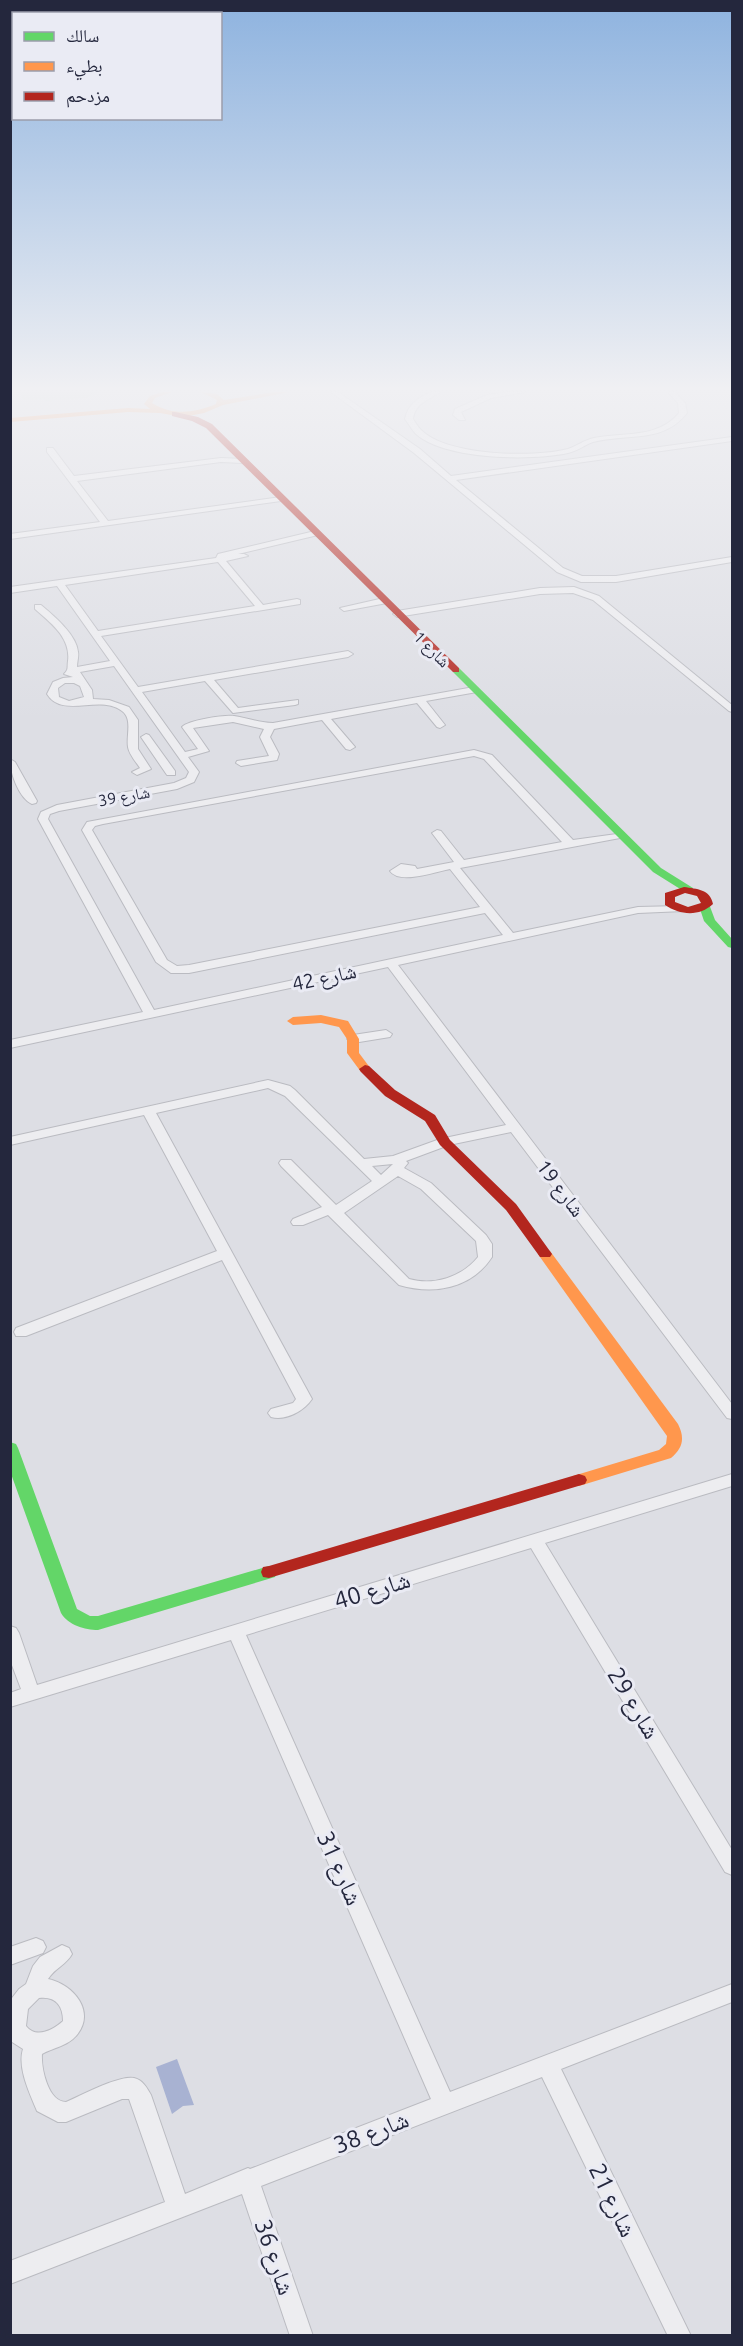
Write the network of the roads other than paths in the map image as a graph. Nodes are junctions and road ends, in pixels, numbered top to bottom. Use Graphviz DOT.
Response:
graph roads {
  1 [pos="89,501"];
  2 [pos="264,501"];
  3 [pos="283,501"];
  4 [pos="479,501"];
  5 [pos="106,524"];
  6 [pos="315,533"];
  7 [pos="10,537"];
  8 [pos="244,556"];
  9 [pos="220,559"];
  10 [pos="732,560"];
  11 [pos="560,570"];
  12 [pos="581,579"];
  13 [pos="616,579"];
  14 [pos="565,582"];
  15 [pos="59,583"];
  16 [pos="593,587"];
  17 [pos="10,590"];
  18 [pos="573,590"];
  19 [pos="540,591"];
  20 [pos="596,598"];
  21 [pos="384,601"];
  22 [pos="297,602"];
  23 [pos="38,608"];
  24 [pos="261,608"];
  25 [pos="344,608"];
  26 [pos="397,614"];
  27 [pos="96,634"];
  28 [pos="348,654"];
  29 [pos="117,663"];
  30 [pos="73,670"];
  31 [pos="207,678"];
  32 [pos="80,681"];
  33 [pos="58,682"];
  34 [pos="136,690"];
  35 [pos="474,690"];
  36 [pos="253,698"];
  37 [pos="420,700"];
  38 [pos="84,701"];
  39 [pos="295,702"];
  40 [pos="261,708"];
  41 [pos="732,709"];
  42 [pos="324,717"];
  43 [pos="440,725"];
  44 [pos="272,726"];
  45 [pos="146,737"];
  46 [pos="350,747"];
  47 [pos="185,758"];
  48 [pos="10,762"];
  49 [pos="241,764"];
  50 [pos="168,769"];
  51 [pos="32,801"];
  52 [pos="437,833"];
  53 [pos="620,835"];
  54 [pos="570,844"];
  55 [pos="458,866"];
  56 [pos="657,870"];
  57 [pos="412,873"];
  58 [pos="689,890"];
  59 [pos="669,896"];
  60 [pos="705,906"];
  61 [pos="488,909"];
  62 [pos="638,910"];
  63 [pos="682,910"];
  64 [pos="714,927"];
  65 [pos="510,937"];
  66 [pos="732,945"];
  67 [pos="390,962"];
  68 [pos="150,1014"];
  69 [pos="293,1021"];
  70 [pos="386,1034"];
  71 [pos="353,1039"];
  72 [pos="10,1044"];
  73 [pos="148,1110"];
  74 [pos="514,1127"];
  75 [pos="10,1141"];
  76 [pos="445,1142"];
  77 [pos="286,1163"];
  78 [pos="362,1164"];
  79 [pos="399,1164"];
  80 [pos="379,1180"];
  81 [pos="332,1211"];
  82 [pos="298,1222"];
  83 [pos="226,1253"];
  84 [pos="21,1332"];
  85 [pos="276,1413"];
  86 [pos="732,1414"];
  87 [pos="10,1448"];
  88 [pos="732,1480"];
  89 [pos="536,1540"];
  90 [pos="236,1631"];
  91 [pos="10,1633"];
  92 [pos="31,1694"];
  93 [pos="10,1700"];
  94 [pos="732,1866"];
  95 [pos="36,1947"];
  96 [pos="62,1954"];
  97 [pos="10,1956"];
  98 [pos="35,1990"];
  99 [pos="732,1993"];
  100 [pos="11,2028"];
  101 [pos="40,2043"];
  102 [pos="547,2064"];
  103 [pos="444,2104"];
  104 [pos="248,2179"];
  105 [pos="178,2207"];
  106 [pos="11,2271"];
  107 [pos="302,2336"];
  108 [pos="680,2336"];
  1 -- 5 [label="street"];
  2 -- 5 [label="street"];
  3 -- 6 [label="street, شارع 1"];
  4 -- 11 [label="street"];
  5 -- 7 [label="street"];
  6 -- 9 [label="street"];
  6 -- 21 [label="street, شارع 1"];
  8 -- 9 [label="street"];
  9 -- 15 [label="street"];
  9 -- 24 [label="street"];
  10 -- 13 [label="street"];
  11 -- 12 [label="street"];
  11 -- 14 [label="street"];
  12 -- 13 [label="street"];
  12 -- 14 [label="street"];
  12 -- 16 [label="street"];
  13 -- 16 [label="street"];
  14 -- 18 [label="street"];
  14 -- 19 [label="street"];
  15 -- 17 [label="street"];
  15 -- 27 [label="street"];
  16 -- 18 [label="street"];
  16 -- 20 [label="street"];
  18 -- 19 [label="street"];
  18 -- 20 [label="street"];
  19 -- 26 [label="street"];
  20 -- 41 [label="street"];
  21 -- 25 [label="street"];
  21 -- 26 [label="street, شارع 1"];
  22 -- 24 [label="street"];
  23 -- 30 [label="street"];
  24 -- 27 [label="street"];
  26 -- 35 [label="street, شارع 1"];
  27 -- 29 [label="street"];
  28 -- 31 [label="street"];
  29 -- 30 [label="street"];
  29 -- 34 [label="street"];
  30 -- 32 [label="street"];
  30 -- 33 [label="street"];
  31 -- 34 [label="street"];
  31 -- 40 [label="street"];
  32 -- 33 [label="street"];
  32 -- 38 [label="street"];
  33 -- 38 [label="street"];
  34 -- 47 [label="street"];
  35 -- 37 [label="street"];
  35 -- 53 [label="street, شارع 1"];
  36 -- 40 [label="street"];
  37 -- 42 [label="street"];
  37 -- 43 [label="street"];
  38 -- 50 [label="street"];
  39 -- 40 [label="street"];
  40 -- 44 [label="street"];
  42 -- 44 [label="street"];
  42 -- 46 [label="street"];
  44 -- 47 [label="street"];
  44 -- 49 [label="street"];
  45 -- 50 [label="street"];
  47 -- 50 [label="street"];
  47 -- 68 [label="street, شارع 39"];
  48 -- 51 [label="street"];
  52 -- 55 [label="street"];
  53 -- 54 [label="street"];
  53 -- 56 [label="street, شارع 1"];
  54 -- 55 [label="street"];
  54 -- 61 [label="street"];
  55 -- 57 [label="street"];
  55 -- 61 [label="street"];
  56 -- 58 [label="street, شارع 1"];
  56 -- 59 [label="street, شارع 1"];
  58 -- 59 [label="street"];
  58 -- 60 [label="street, شارع 1"];
  59 -- 62 [label="street, شارع 42"];
  59 -- 63 [label="street, شارع 1"];
  60 -- 63 [label="street"];
  60 -- 64 [label="street"];
  61 -- 65 [label="street"];
  62 -- 63 [label="street, شارع 42"];
  62 -- 65 [label="street, شارع 42"];
  63 -- 64 [label="street"];
  64 -- 66 [label="street"];
  65 -- 67 [label="street, شارع 42"];
  67 -- 68 [label="street, شارع 42"];
  67 -- 74 [label="street, شارع 19"];
  68 -- 72 [label="street, شارع 42"];
  69 -- 71 [label="street"];
  70 -- 71 [label="street"];
  71 -- 76 [label="street"];
  73 -- 75 [label="street"];
  73 -- 78 [label="street"];
  73 -- 83 [label="street"];
  74 -- 76 [label="street"];
  74 -- 86 [label="street, شارع 19"];
  76 -- 79 [label="street"];
  76 -- 87 [label="street"];
  77 -- 81 [label="street"];
  78 -- 79 [label="street"];
  78 -- 80 [label="street"];
  79 -- 80 [label="street"];
  79 -- 81 [label="street"];
  80 -- 81 [label="street"];
  81 -- 82 [label="street"];
  83 -- 84 [label="street"];
  83 -- 85 [label="street"];
  88 -- 89 [label="street, شارع 40"];
  89 -- 90 [label="street, شارع 40"];
  89 -- 94 [label="street, شارع 29"];
  90 -- 92 [label="street, شارع 40"];
  90 -- 103 [label="street, شارع 31"];
  91 -- 92 [label="street"];
  92 -- 93 [label="street, شارع 40"];
  95 -- 97 [label="street"];
  96 -- 98 [label="street"];
  98 -- 100 [label="street"];
  98 -- 101 [label="street"];
  99 -- 102 [label="street, شارع 38"];
  100 -- 101 [label="street"];
  101 -- 105 [label="street"];
  102 -- 103 [label="street, شارع 38"];
  102 -- 108 [label="street, شارع 21"];
  103 -- 104 [label="street, شارع 38"];
  104 -- 105 [label="street, شارع 38"];
  104 -- 107 [label="street, شارع 36"];
  105 -- 106 [label="street, شارع 38"];
}
